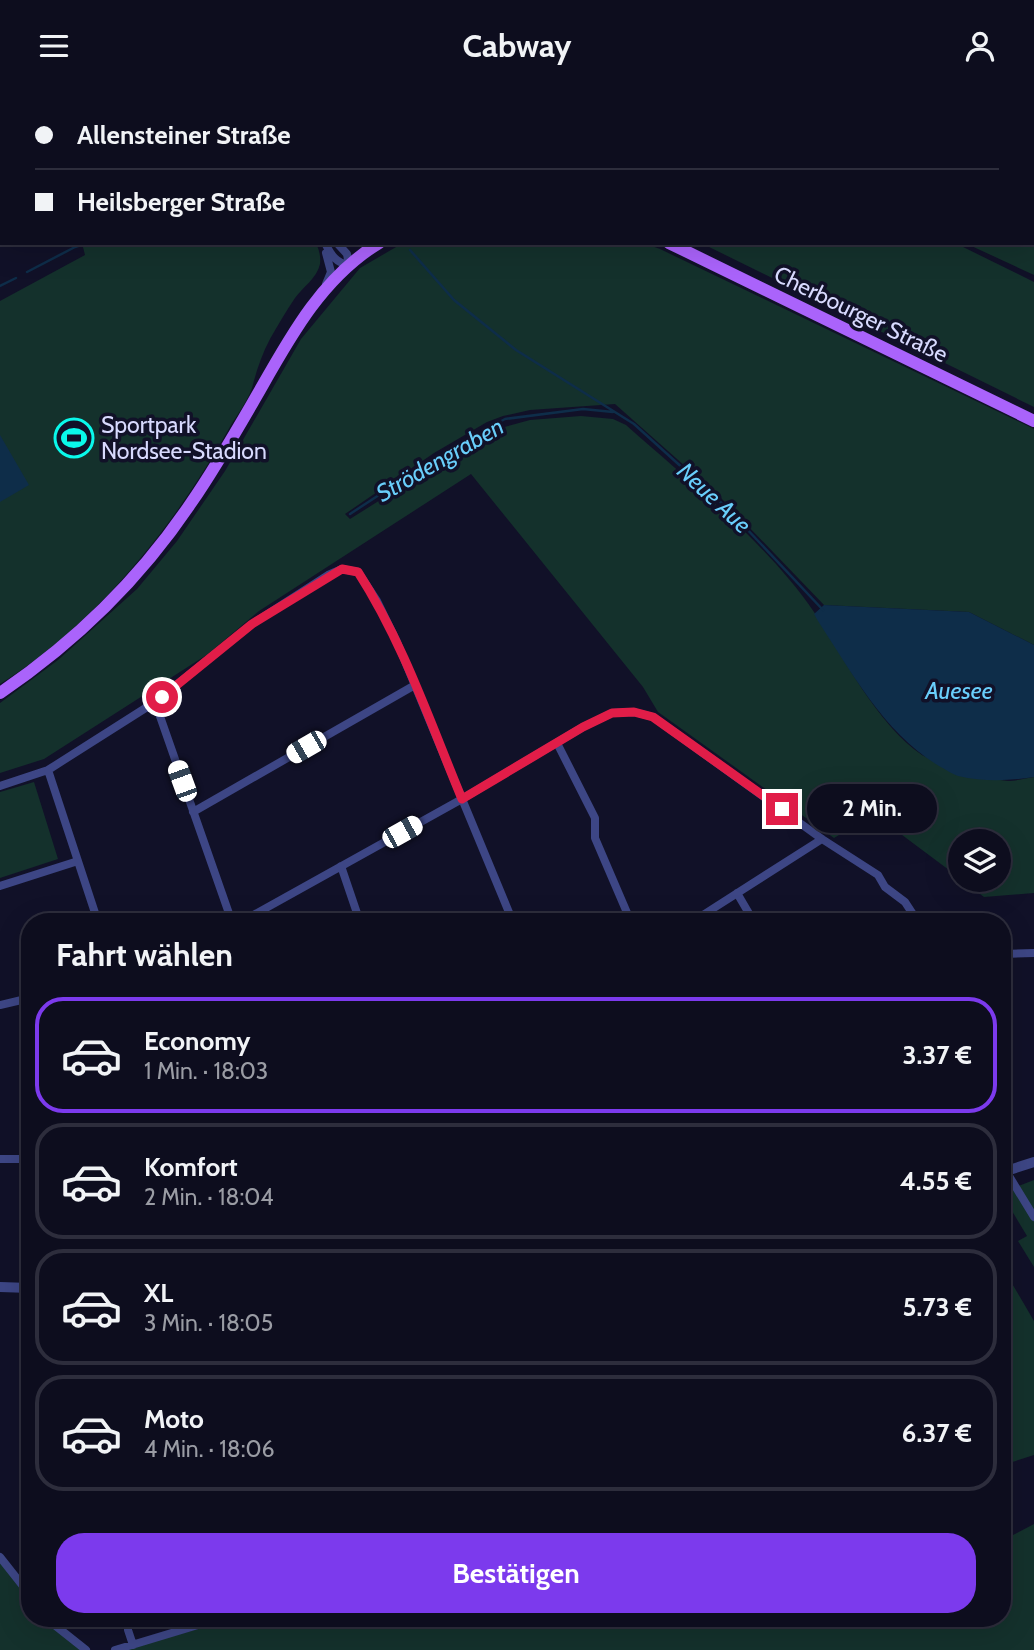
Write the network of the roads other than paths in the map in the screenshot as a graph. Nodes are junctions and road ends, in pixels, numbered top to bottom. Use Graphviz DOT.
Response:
graph roads {
  1 [pos="324,245"];
  2 [pos="325,245"];
  3 [pos="339,245"];
  4 [pos="374,245"];
  5 [pos="673,245"];
  6 [pos="349,265"];
  7 [pos="321,295"];
  8 [pos="1034,421"];
  9 [pos="415,685"];
  10 [pos="0,693"];
  11 [pos="155,702"];
  12 [pos="557,743"];
  13 [pos="47,770"];
  14 [pos="0,786"];
  15 [pos="462,799"];
  16 [pos="193,812"];
  17 [pos="822,839"];
  18 [pos="78,861"];
  19 [pos="341,866"];
  20 [pos="0,886"];
  21 [pos="737,893"];
  22 [pos="95,913"];
  23 [pos="229,913"];
  24 [pos="257,913"];
  25 [pos="357,913"];
  26 [pos="509,913"];
  27 [pos="627,913"];
  28 [pos="706,913"];
  29 [pos="749,913"];
  30 [pos="912,913"];
  31 [pos="1034,953"];
  32 [pos="1011,954"];
  33 [pos="21,1000"];
  34 [pos="0,1005"];
  35 [pos="0,1159"];
  36 [pos="21,1159"];
  37 [pos="1034,1162"];
  38 [pos="1011,1168"];
  39 [pos="1011,1182"];
  40 [pos="1034,1217"];
  41 [pos="0,1287"];
  42 [pos="21,1288"];
  43 [pos="0,1557"];
  44 [pos="21,1584"];
  45 [pos="57,1627"];
  46 [pos="128,1627"];
  47 [pos="192,1627"];
  48 [pos="133,1645"];
  49 [pos="86,1650"];
  50 [pos="115,1650"];
  1 -- 7 [label="street"];
  2 -- 6 [label="street"];
  3 -- 6 [label="street"];
  4 -- 6 [label="main road"];
  5 -- 8 [label="main road, Cherbourger Straße"];
  6 -- 7 [label="main road"];
  7 -- 10 [label="main road"];
  9 -- 11 [label="street"];
  9 -- 15 [label="street"];
  9 -- 16 [label="street"];
  11 -- 13 [label="street"];
  11 -- 16 [label="street"];
  12 -- 15 [label="street"];
  12 -- 17 [label="street"];
  12 -- 27 [label="street"];
  13 -- 14 [label="street"];
  13 -- 18 [label="street"];
  15 -- 19 [label="street"];
  15 -- 26 [label="street"];
  16 -- 23 [label="street"];
  17 -- 21 [label="street"];
  17 -- 30 [label="street"];
  18 -- 20 [label="street"];
  18 -- 22 [label="street"];
  19 -- 24 [label="street"];
  19 -- 25 [label="street"];
  21 -- 28 [label="street"];
  21 -- 29 [label="street"];
  31 -- 32 [label="street"];
  33 -- 34 [label="street"];
  35 -- 36 [label="street"];
  37 -- 38 [label="street"];
  39 -- 40 [label="street"];
  41 -- 42 [label="street"];
  43 -- 44 [label="street"];
  45 -- 49 [label="street"];
  46 -- 48 [label="street"];
  47 -- 48 [label="street"];
  48 -- 50 [label="street"];
}
